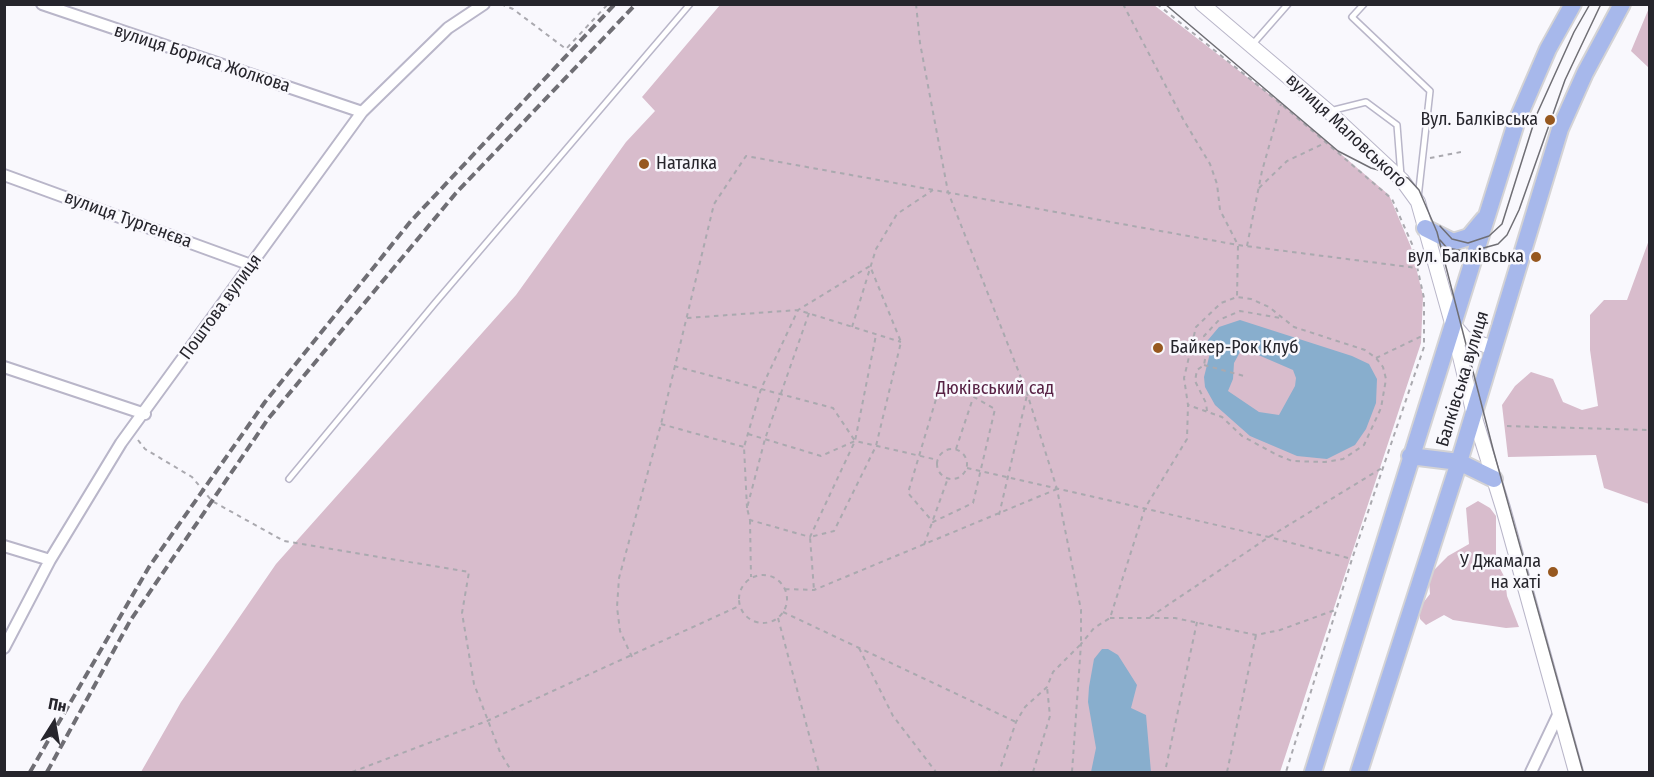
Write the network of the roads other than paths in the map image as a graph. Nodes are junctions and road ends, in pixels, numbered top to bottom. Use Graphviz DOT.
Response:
graph roads {
  1 [pos="42,4"];
  2 [pos="484,4"];
  3 [pos="690,4"];
  4 [pos="1202,4"];
  5 [pos="1288,4"];
  6 [pos="1364,4"];
  7 [pos="1573,4"];
  8 [pos="1622,4"];
  9 [pos="1251,46"];
  10 [pos="1328,111"];
  11 [pos="362,112"];
  12 [pos="4,175"];
  13 [pos="1402,180"];
  14 [pos="1418,202"];
  15 [pos="1488,214"];
  16 [pos="1425,228"];
  17 [pos="251,265"];
  18 [pos="1452,323"];
  19 [pos="1493,348"];
  20 [pos="4,367"];
  21 [pos="145,414"];
  22 [pos="1474,415"];
  23 [pos="1410,456"];
  24 [pos="1459,462"];
  25 [pos="289,479"];
  26 [pos="1494,479"];
  27 [pos="4,546"];
  28 [pos="50,560"];
  29 [pos="4,648"];
  30 [pos="1560,711"];
  31 [pos="1313,772"];
  32 [pos="1359,772"];
  33 [pos="1531,772"];
  34 [pos="1576,772"];
  1 -- 11 [label="street, вулиця Бориса Жолкова"];
  2 -- 11 [label="street, Поштова вулиця"];
  3 -- 25 [label="lane"];
  4 -- 9 [label="street, вулиця Маловського"];
  5 -- 9 [label="lane"];
  6 -- 14 [label="lane"];
  7 -- 15 [label="main road, Балківська вулиця"];
  8 -- 19 [label="main road, Балківська вулиця"];
  9 -- 10 [label="street, вулиця Маловського"];
  10 -- 13 [label="street, вулиця Маловського"];
  10 -- 13 [label="lane"];
  11 -- 17 [label="street, Поштова вулиця"];
  12 -- 17 [label="street, вулиця Тургенєва"];
  13 -- 14 [label="street, вулиця Маловського"];
  14 -- 16 [label="street, вулиця Маловського"];
  15 -- 16 [label="main road"];
  15 -- 18 [label="main road, Балківська вулиця"];
  16 -- 18 [label="street, вулиця Маловського"];
  17 -- 21 [label="street, Поштова вулиця"];
  18 -- 19 [label="street"];
  18 -- 22 [label="street, вулиця Маловського"];
  18 -- 23 [label="main road, Балківська вулиця"];
  19 -- 22 [label="main road, Балківська вулиця"];
  20 -- 21 [label="street"];
  21 -- 28 [label="street, Поштова вулиця"];
  22 -- 24 [label="main road, Балківська вулиця"];
  22 -- 26 [label="street, вулиця Маловського"];
  23 -- 24 [label="main road"];
  23 -- 31 [label="main road, Балківська вулиця"];
  24 -- 26 [label="main road"];
  24 -- 32 [label="main road, Балківська вулиця"];
  26 -- 30 [label="street, вулиця Маловського"];
  27 -- 28 [label="street"];
  28 -- 29 [label="street, Поштова вулиця"];
  30 -- 33 [label="street"];
  30 -- 34 [label="street, вулиця Маловського"];
}
